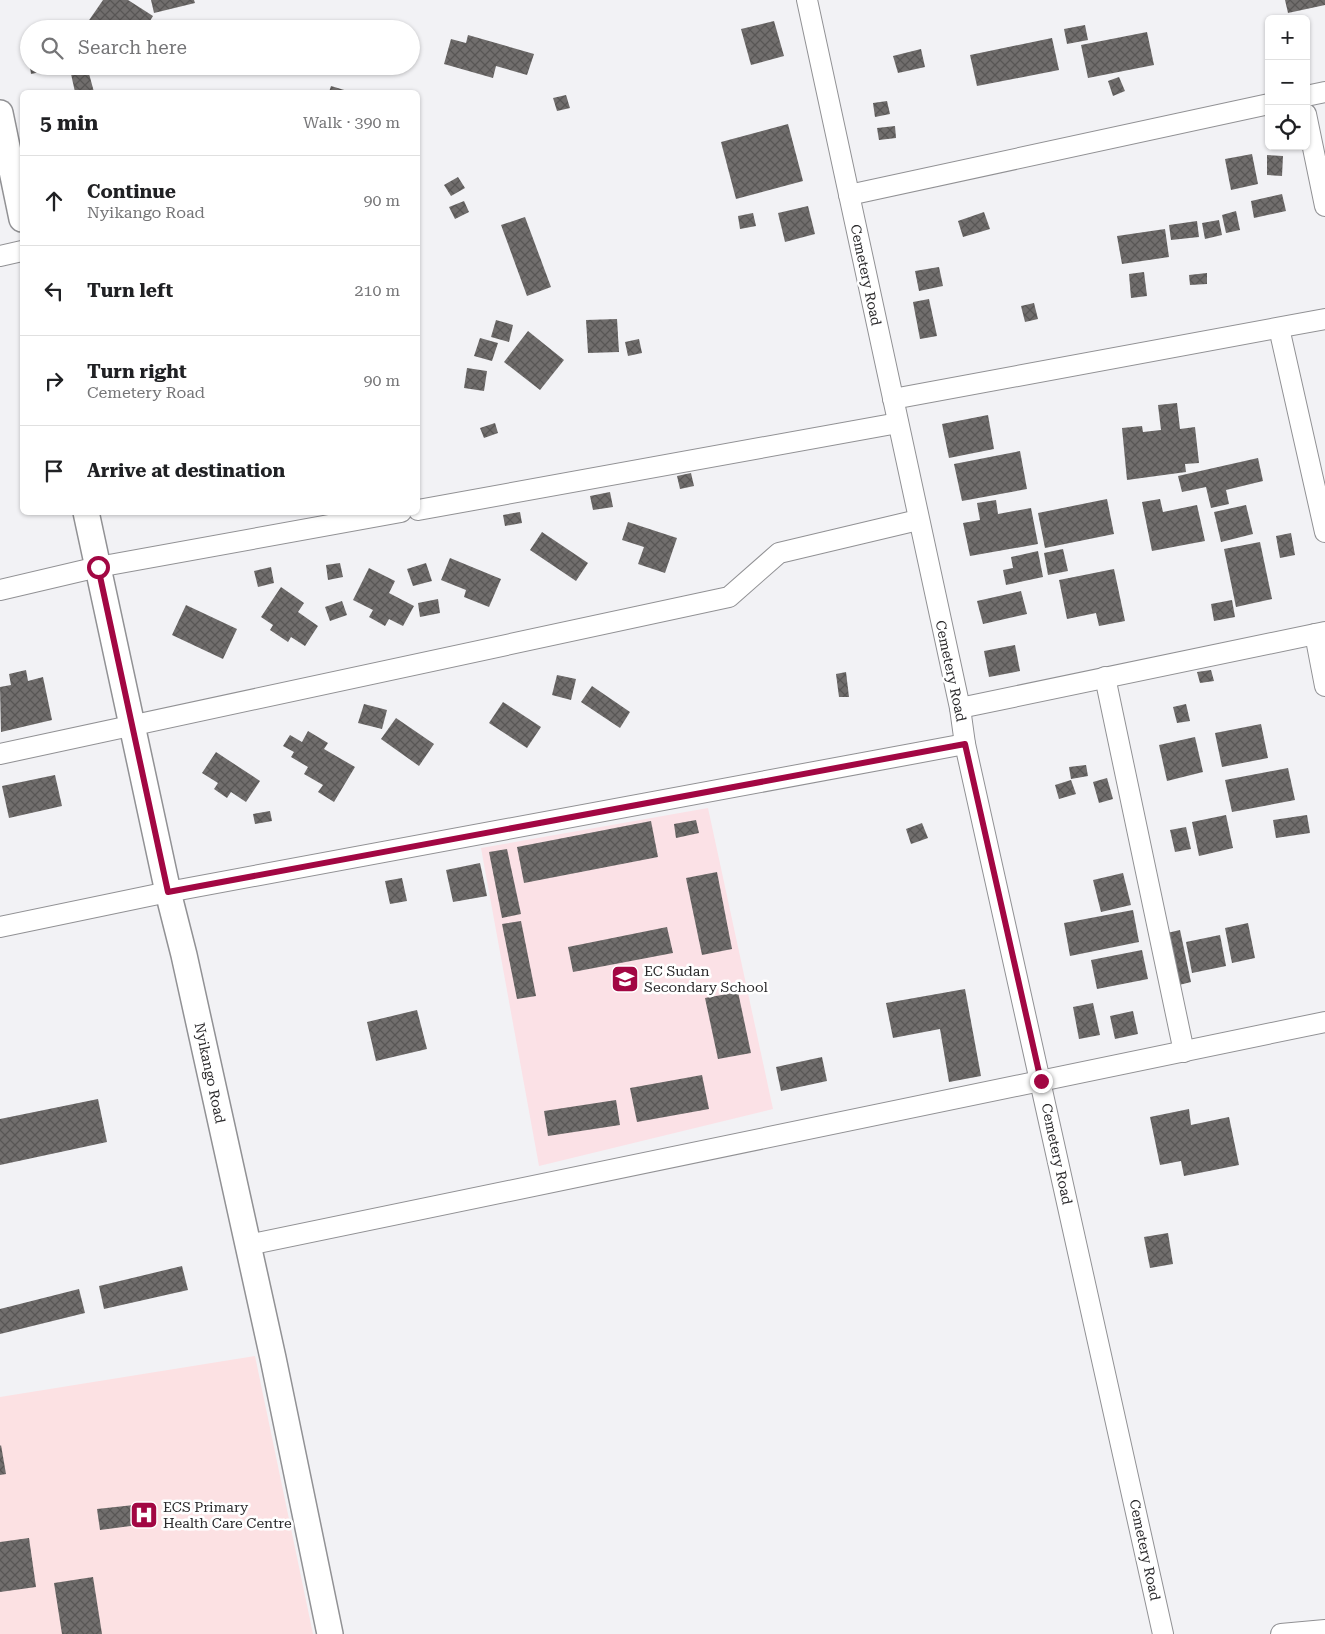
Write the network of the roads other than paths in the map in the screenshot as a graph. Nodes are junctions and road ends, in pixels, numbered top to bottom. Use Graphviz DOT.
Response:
graph roads {
  1 [pos="807,0"];
  2 [pos="1325,92"];
  3 [pos="1310,95"];
  4 [pos="1265,105"];
  5 [pos="0,113"];
  6 [pos="1310,133"];
  7 [pos="849,195"];
  8 [pos="1325,206"];
  9 [pos="20,209"];
  10 [pos="20,251"];
  11 [pos="0,256"];
  12 [pos="1325,318"];
  13 [pos="1279,328"];
  14 [pos="893,399"];
  15 [pos="898,423"];
  16 [pos="420,510"];
  17 [pos="87,515"];
  18 [pos="384,515"];
  19 [pos="918,520"];
  20 [pos="1325,532"];
  21 [pos="98,567"];
  22 [pos="0,590"];
  23 [pos="1320,633"];
  24 [pos="1105,677"];
  25 [pos="1325,686"];
  26 [pos="960,708"];
  27 [pos="132,724"];
  28 [pos="965,744"];
  29 [pos="0,754"];
  30 [pos="168,892"];
  31 [pos="0,927"];
  32 [pos="1325,1022"];
  33 [pos="1184,1052"];
  34 [pos="1041,1081"];
  35 [pos="248,1245"];
  36 [pos="1325,1630"];
  37 [pos="330,1634"];
  38 [pos="1163,1634"];
  39 [pos="1281,1634"];
  1 -- 7 [label="street, Cemetery Road"];
  2 -- 3 [label="street"];
  4 -- 7 [label="street"];
  5 -- 9 [label="street"];
  6 -- 8 [label="street"];
  7 -- 14 [label="street, Cemetery Road"];
  10 -- 11 [label="street"];
  12 -- 13 [label="street"];
  13 -- 14 [label="street"];
  13 -- 20 [label="street"];
  14 -- 15 [label="street, Cemetery Road"];
  15 -- 16 [label="street"];
  15 -- 19 [label="street, Cemetery Road"];
  17 -- 21 [label="street, Nyikango Road"];
  18 -- 21 [label="street"];
  19 -- 26 [label="street, Cemetery Road"];
  19 -- 27 [label="street"];
  21 -- 22 [label="street"];
  21 -- 27 [label="street, Nyikango Road"];
  23 -- 24 [label="street"];
  23 -- 25 [label="street"];
  24 -- 26 [label="street"];
  24 -- 33 [label="street"];
  26 -- 28 [label="street, Cemetery Road"];
  27 -- 29 [label="street"];
  27 -- 30 [label="street, Nyikango Road"];
  28 -- 30 [label="street"];
  28 -- 34 [label="street, Cemetery Road"];
  30 -- 31 [label="street"];
  30 -- 35 [label="street, Nyikango Road"];
  32 -- 33 [label="street"];
  33 -- 34 [label="street"];
  34 -- 35 [label="street"];
  34 -- 38 [label="street, Cemetery Road"];
  35 -- 37 [label="street, Nyikango Road"];
  36 -- 39 [label="street"];
}
